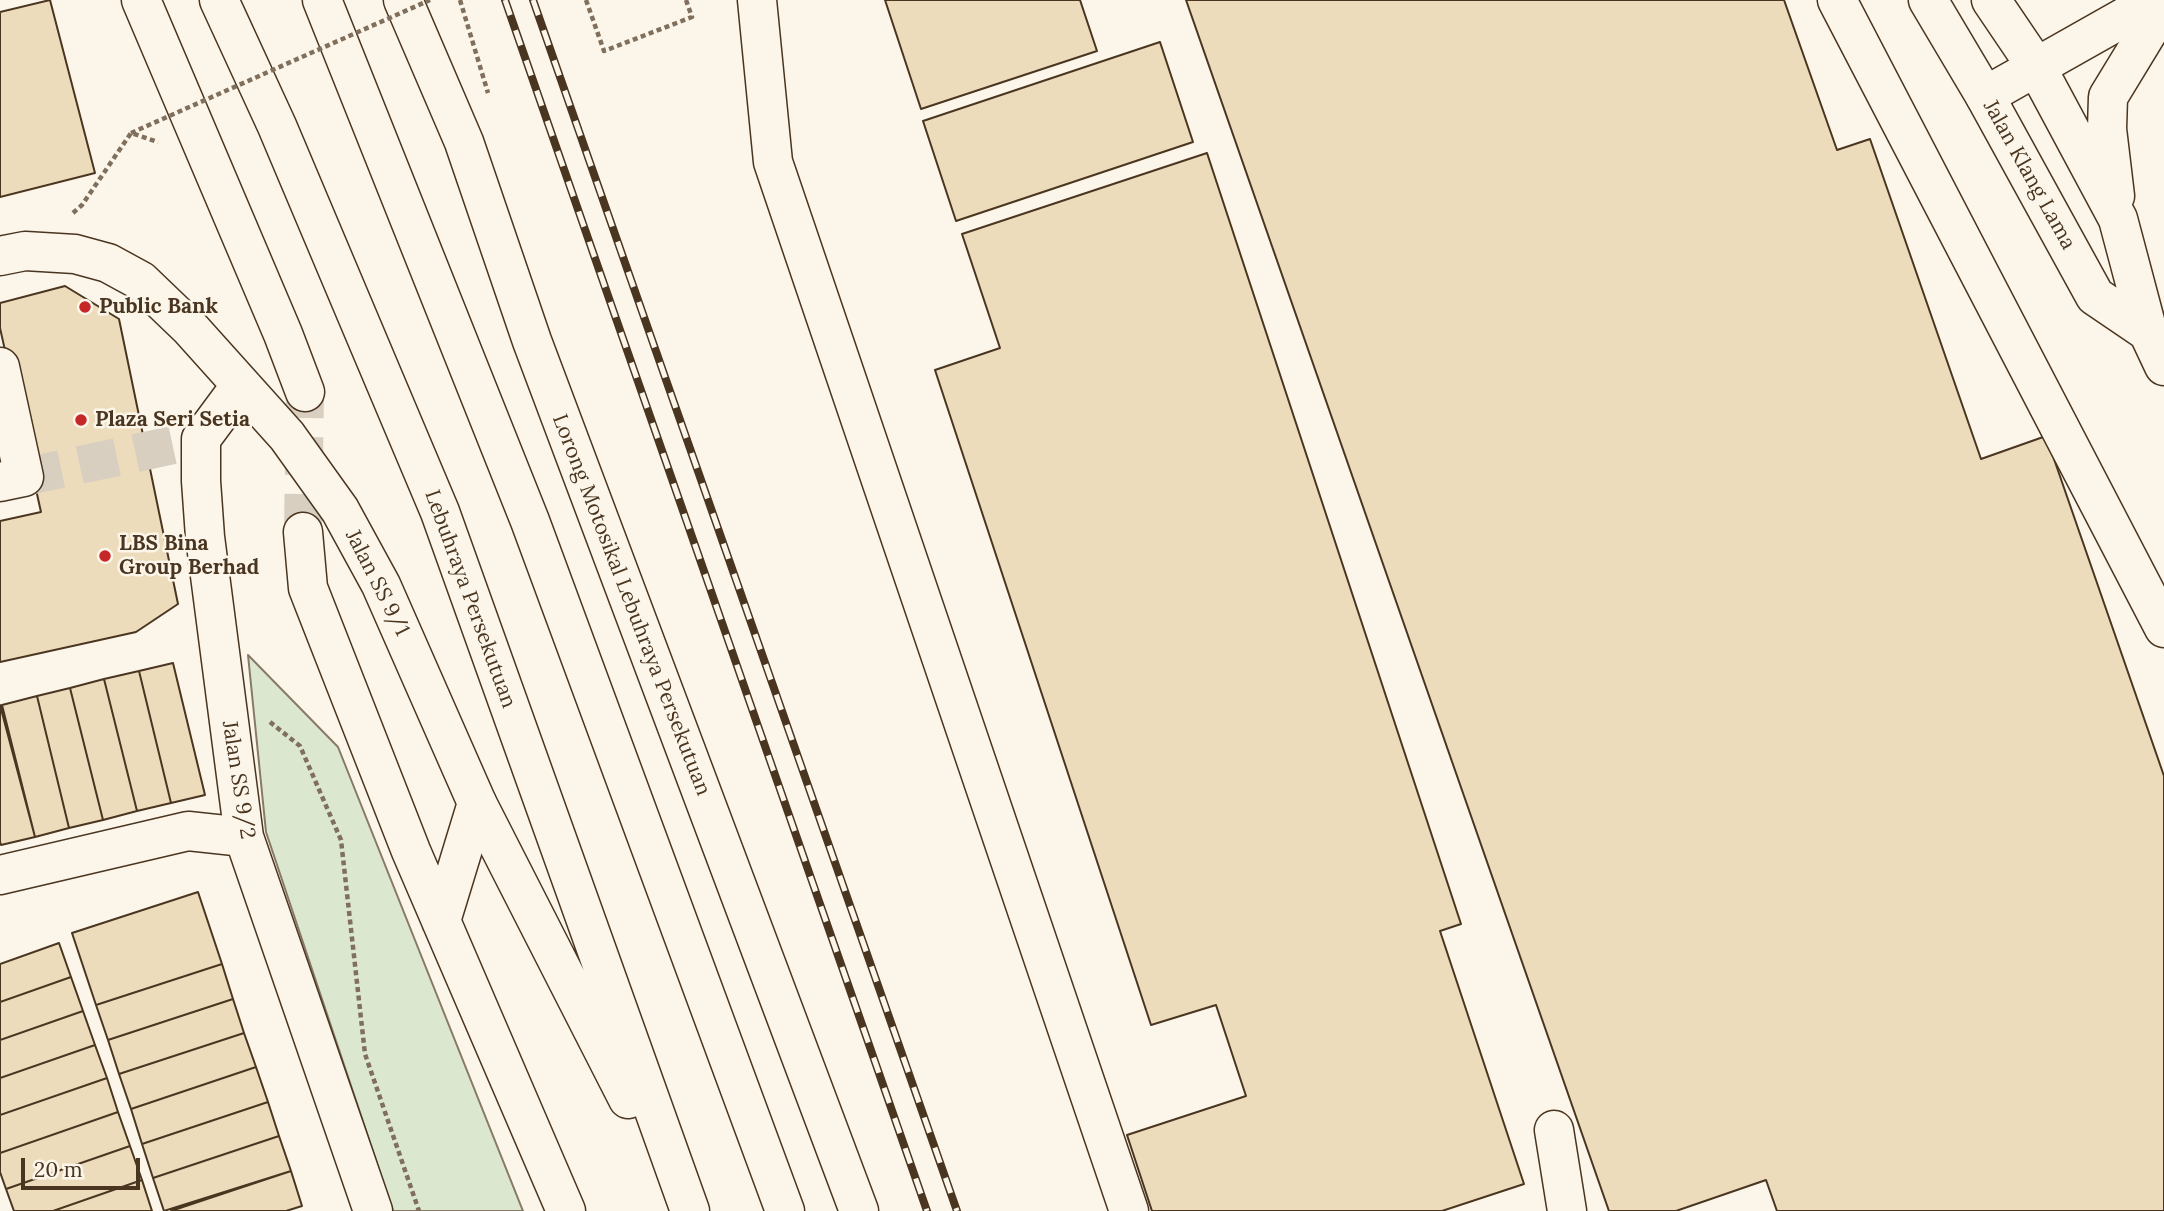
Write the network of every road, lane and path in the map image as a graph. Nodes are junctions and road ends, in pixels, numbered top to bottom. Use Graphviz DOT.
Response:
graph roads {
  1 [pos="141,0"];
  2 [pos="202,0"];
  3 [pos="219,0"];
  4 [pos="322,0"];
  5 [pos="403,0"];
  6 [pos="430,0"];
  7 [pos="460,0"];
  8 [pos="586,0"];
  9 [pos="686,0"];
  10 [pos="757,0"];
  11 [pos="1837,0"];
  12 [pos="1928,0"];
  13 [pos="1991,0"];
  14 [pos="2155,0"];
  15 [pos="2164,5"];
  16 [pos="2037,68"];
  17 [pos="488,88"];
  18 [pos="1986,96"];
  19 [pos="277,126"];
  20 [pos="2118,219"];
  21 [pos="13,253"];
  22 [pos="2156,349"];
  23 [pos="0,367"];
  24 [pos="241,385"];
  25 [pos="305,392"];
  26 [pos="0,482"];
  27 [pos="303,532"];
  28 [pos="2164,628"];
  29 [pos="225,687"];
  30 [pos="477,803"];
  31 [pos="244,837"];
  32 [pos="0,875"];
  33 [pos="441,921"];
  34 [pos="1554,1130"];
  35 [pos="373,1211"];
  36 [pos="419,1211"];
  37 [pos="566,1211"];
  38 [pos="683,1211"];
  39 [pos="690,1211"];
  40 [pos="785,1211"];
  41 [pos="859,1211"];
  42 [pos="1129,1211"];
  43 [pos="1566,1211"];
  1 -- 25 [label="main road"];
  2 -- 19 [label="main road"];
  3 -- 19 [label="main road, Lebuhraya Persekutuan"];
  4 -- 40 [label="main road"];
  5 -- 41 [label="main road, Lorong Motosikal Lebuhraya Persekutuan"];
  6 -- 21 [label="path, bridge"];
  7 -- 17 [label="path"];
  8 -- 9 [label="path"];
  10 -- 42 [label="main road"];
  11 -- 28 [label="main road"];
  12 -- 18 [label="main road, Jalan Klang Lama"];
  13 -- 16 [label="main road, Jalan Klang Lama"];
  14 -- 16 [label="main road"];
  15 -- 20 [label="main road"];
  16 -- 18 [label="main road"];
  16 -- 20 [label="main road, Jalan Klang Lama"];
  18 -- 22 [label="main road, Jalan Klang Lama"];
  19 -- 39 [label="main road, Lebuhraya Persekutuan"];
  20 -- 22 [label="main road, Jalan Klang Lama"];
  21 -- 24 [label="main road, Jalan SS 9/1"];
  23 -- 26 [label="main road"];
  24 -- 29 [label="main road, Jalan SS 9/2"];
  24 -- 30 [label="main road, Jalan SS 9/1"];
  27 -- 33 [label="main road"];
  29 -- 31 [label="main road, Jalan SS 9/2"];
  29 -- 36 [label="path"];
  30 -- 33 [label="main road"];
  30 -- 38 [label="main road, Jalan SS 9/1"];
  31 -- 32 [label="main road"];
  31 -- 35 [label="main road, Jalan SS 9/2"];
  33 -- 37 [label="main road"];
  34 -- 43 [label="main road"];
}
